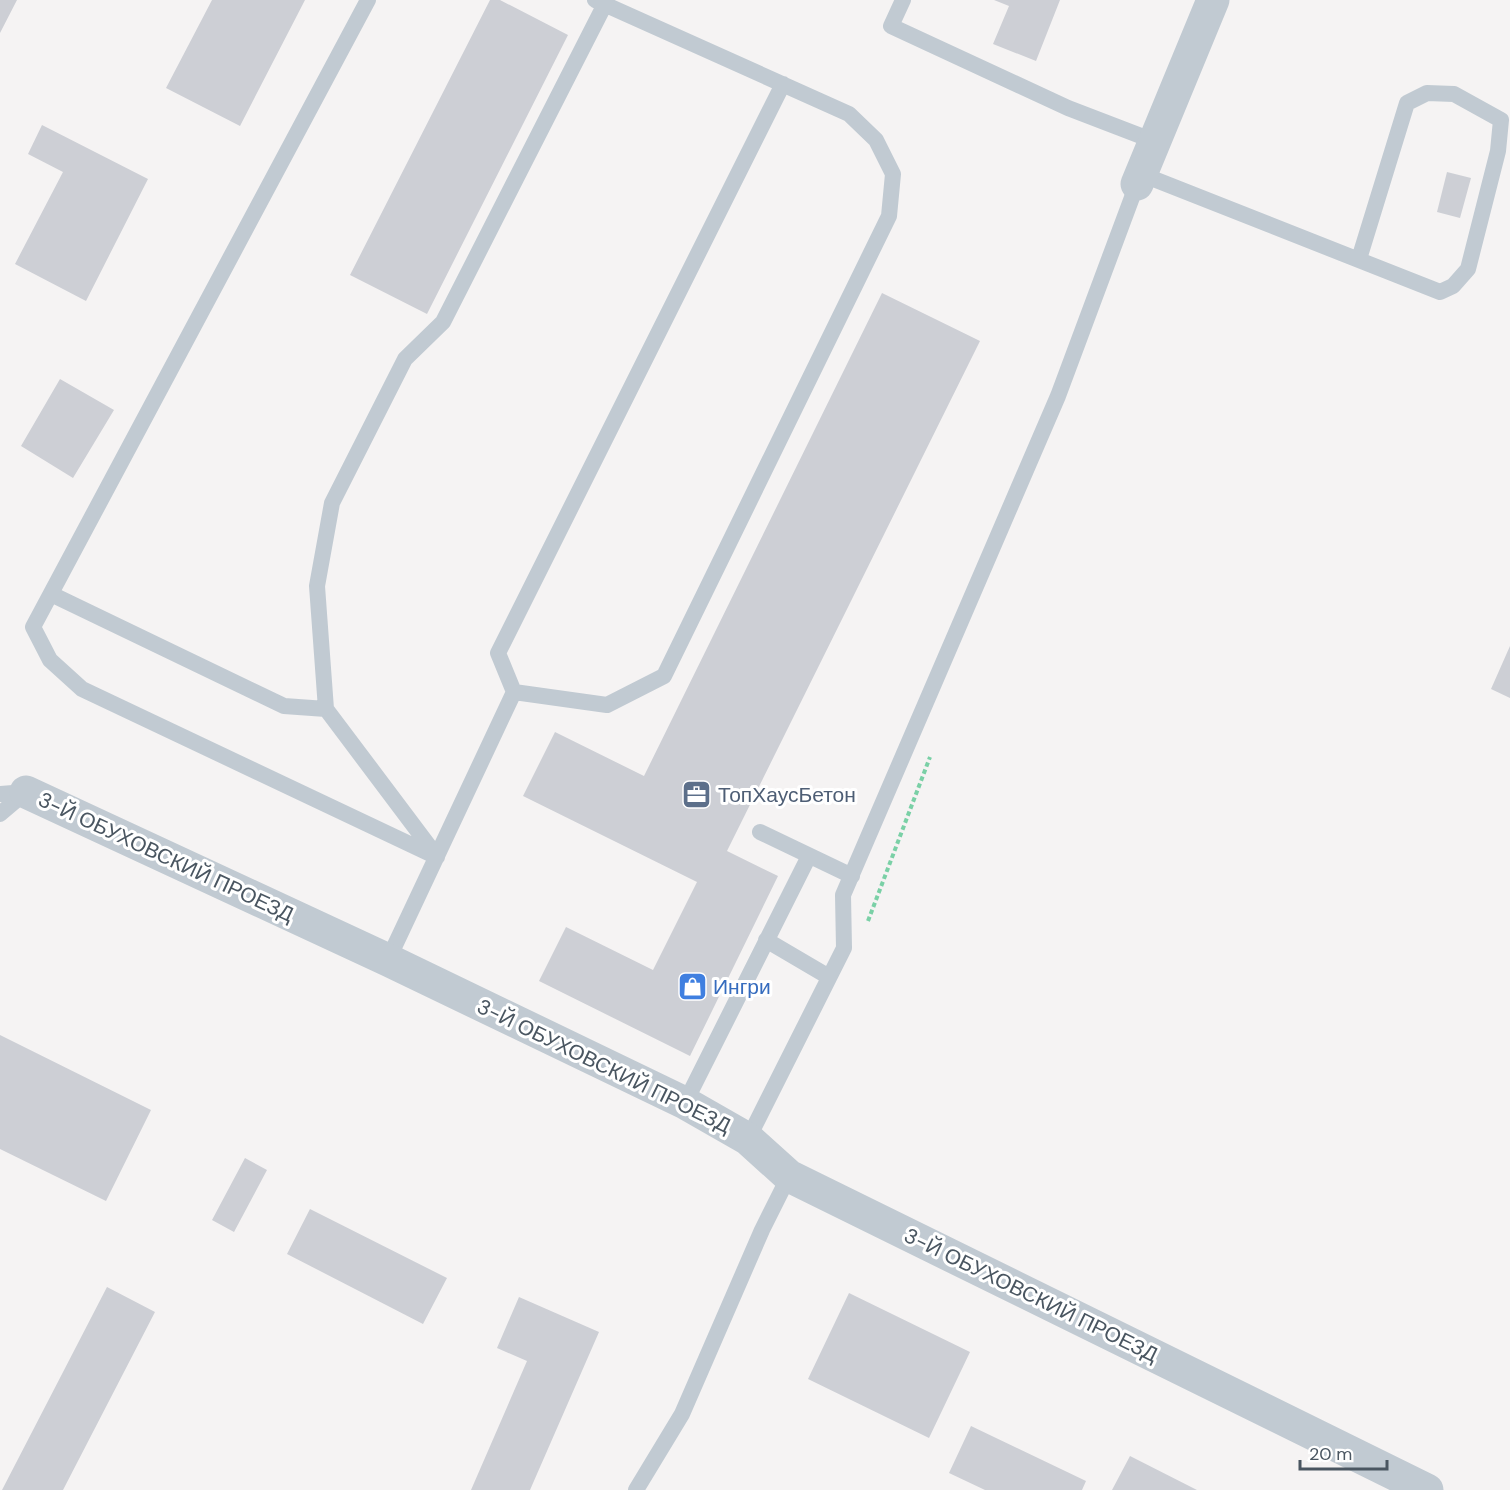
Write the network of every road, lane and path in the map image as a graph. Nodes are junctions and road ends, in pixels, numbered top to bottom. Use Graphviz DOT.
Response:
graph roads {
  1 [pos="368,0"];
  2 [pos="903,0"];
  3 [pos="1213,0"];
  4 [pos="600,2"];
  5 [pos="783,84"];
  6 [pos="1154,141"];
  7 [pos="1139,179"];
  8 [pos="1359,259"];
  9 [pos="51,594"];
  10 [pos="514,692"];
  11 [pos="326,709"];
  12 [pos="13,793"];
  13 [pos="0,814"];
  14 [pos="760,832"];
  15 [pos="809,856"];
  16 [pos="437,857"];
  17 [pos="852,876"];
  18 [pos="766,940"];
  19 [pos="388,960"];
  20 [pos="829,977"];
  21 [pos="686,1102"];
  22 [pos="748,1139"];
  23 [pos="789,1176"];
  24 [pos="636,1490"];
  25 [pos="1427,1490"];
  1 -- 9 [label="lane"];
  2 -- 6 [label="lane"];
  3 -- 6 [label="street"];
  4 -- 5 [label="lane"];
  4 -- 11 [label="lane"];
  5 -- 10 [label="lane"];
  5 -- 10 [label="lane"];
  6 -- 7 [label="street"];
  7 -- 8 [label="lane"];
  7 -- 17 [label="lane"];
  8 -- 8 [label="lane"];
  9 -- 11 [label="lane"];
  9 -- 16 [label="lane"];
  10 -- 16 [label="lane"];
  11 -- 16 [label="lane"];
  12 -- 13 [label="lane"];
  12 -- 19 [label="street, 3-Й ОБУХОВСКИЙ ПРОЕЗД"];
  14 -- 15 [label="lane"];
  15 -- 17 [label="lane"];
  15 -- 18 [label="lane"];
  16 -- 19 [label="lane"];
  17 -- 20 [label="lane"];
  18 -- 20 [label="lane"];
  18 -- 21 [label="lane"];
  19 -- 21 [label="street, 3-Й ОБУХОВСКИЙ ПРОЕЗД"];
  20 -- 22 [label="lane"];
  21 -- 22 [label="street, 3-Й ОБУХОВСКИЙ ПРОЕЗД"];
  22 -- 23 [label="street, 3-Й ОБУХОВСКИЙ ПРОЕЗД"];
  23 -- 24 [label="lane"];
  23 -- 25 [label="street, 3-Й ОБУХОВСКИЙ ПРОЕЗД"];
}
